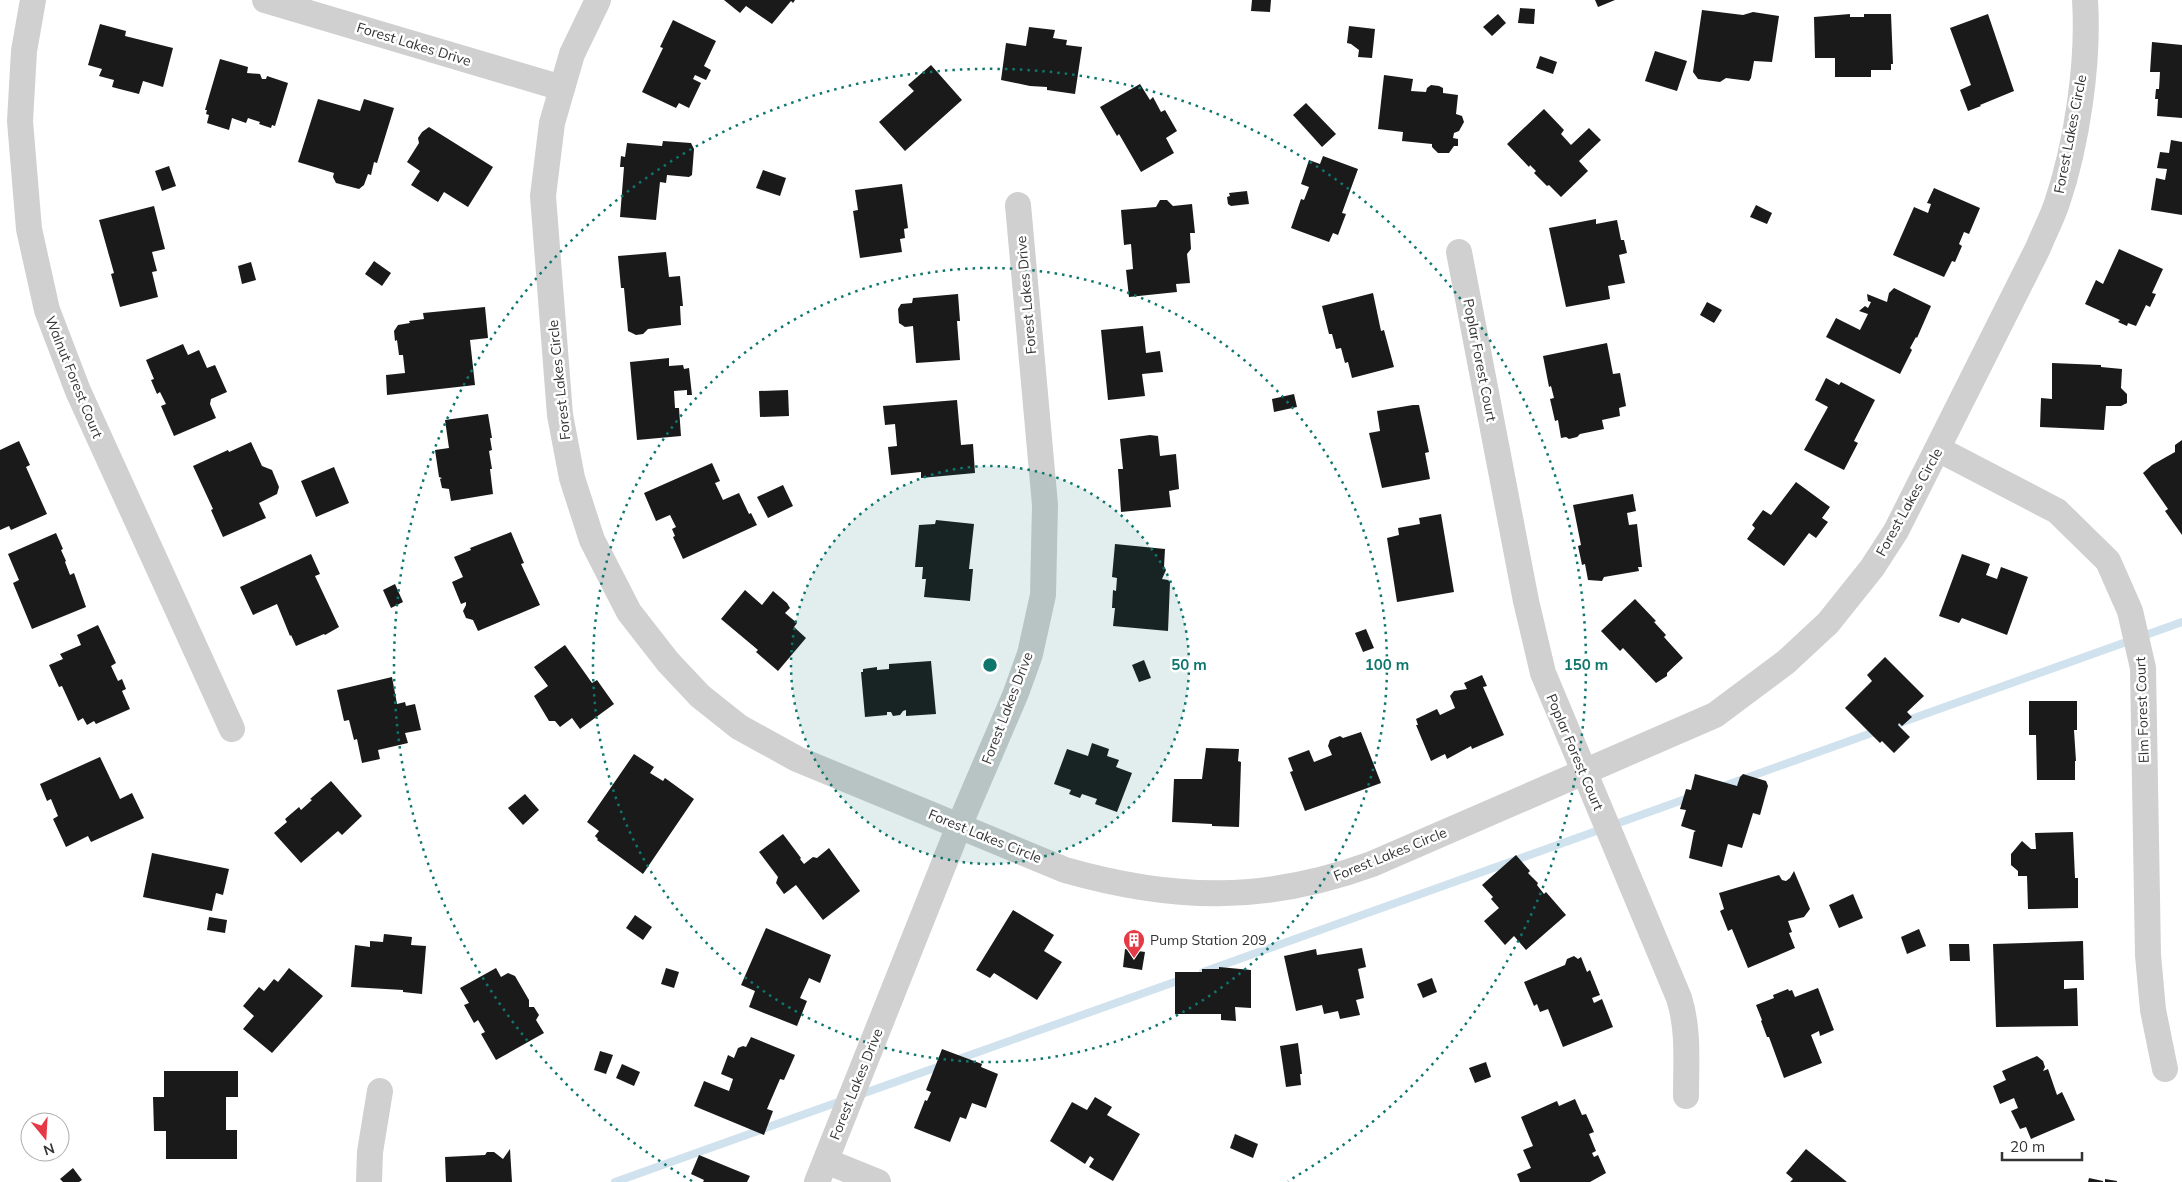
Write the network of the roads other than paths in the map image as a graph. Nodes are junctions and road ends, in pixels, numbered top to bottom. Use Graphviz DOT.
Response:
graph roads {
  1 [pos="33,0"];
  2 [pos="265,0"];
  3 [pos="598,0"];
  4 [pos="2085,0"];
  5 [pos="562,88"];
  6 [pos="1018,205"];
  7 [pos="1459,252"];
  8 [pos="1938,449"];
  9 [pos="232,729"];
  10 [pos="1584,773"];
  11 [pos="959,826"];
  12 [pos="2166,1069"];
  13 [pos="380,1091"];
  14 [pos="1686,1096"];
  15 [pos="822,1171"];
  16 [pos="369,1182"];
  17 [pos="878,1182"];
  1 -- 9 [label="street, Walnut Forest Court"];
  2 -- 5 [label="street, Forest Lakes Drive"];
  3 -- 5 [label="street, Forest Lakes Circle"];
  4 -- 8 [label="street, Forest Lakes Circle"];
  5 -- 11 [label="street, Forest Lakes Circle"];
  6 -- 11 [label="street, Forest Lakes Drive"];
  7 -- 10 [label="street, Poplar Forest Court"];
  8 -- 10 [label="street, Forest Lakes Circle"];
  8 -- 12 [label="street, Elm Forest Court"];
  10 -- 11 [label="street, Forest Lakes Circle"];
  10 -- 14 [label="street, Poplar Forest Court"];
  11 -- 15 [label="street, Forest Lakes Drive"];
  13 -- 16 [label="street"];
  15 -- 17 [label="street"];
}
